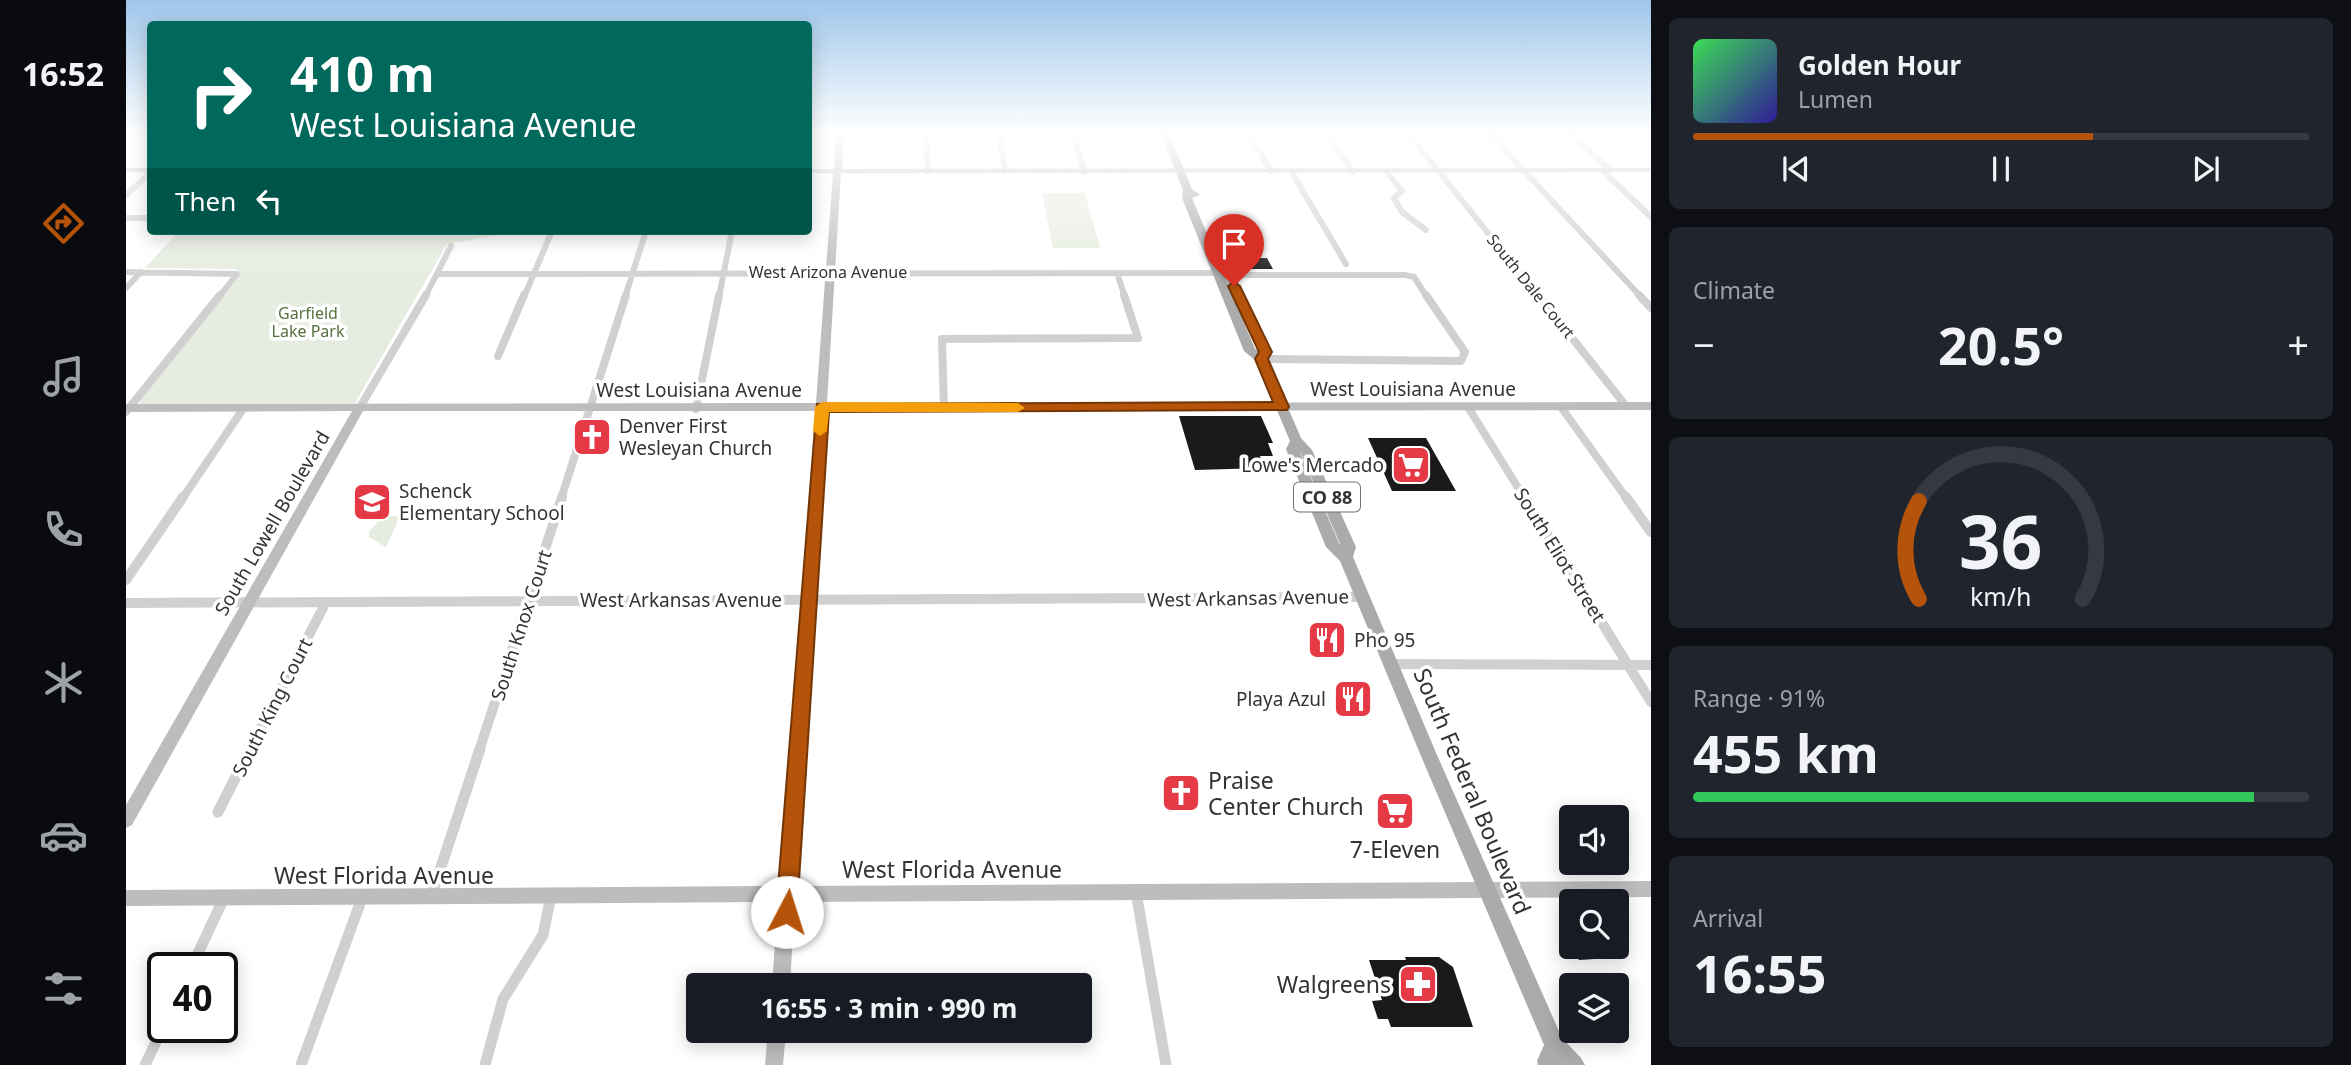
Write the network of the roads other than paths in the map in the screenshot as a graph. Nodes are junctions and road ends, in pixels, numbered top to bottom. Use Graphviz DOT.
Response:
graph roads {
  1 [pos="837,184"];
  2 [pos="1186,184"];
  3 [pos="1298,184"];
  4 [pos="1396,184"];
  5 [pos="1448,184"];
  6 [pos="1536,184"];
  7 [pos="1621,184"];
  8 [pos="1648,211"];
  9 [pos="1651,217"];
  10 [pos="126,218"];
  11 [pos="147,218"];
  12 [pos="1426,230"];
  13 [pos="550,235"];
  14 [pos="645,235"];
  15 [pos="731,235"];
  16 [pos="451,246"];
  17 [pos="1346,264"];
  18 [pos="126,272"];
  19 [pos="141,272"];
  20 [pos="535,272"];
  21 [pos="632,272"];
  22 [pos="723,272"];
  23 [pos="831,272"];
  24 [pos="1117,273"];
  25 [pos="438,274"];
  26 [pos="1224,274"];
  27 [pos="126,288"];
  28 [pos="1651,308"];
  29 [pos="498,356"];
  30 [pos="1261,359"];
  31 [pos="1626,406"];
  32 [pos="822,407"];
  33 [pos="1282,407"];
  34 [pos="1468,407"];
  35 [pos="1560,407"];
  36 [pos="1651,407"];
  37 [pos="590,408"];
  38 [pos="944,408"];
  39 [pos="127,409"];
  40 [pos="243,409"];
  41 [pos="696,409"];
  42 [pos="359,410"];
  43 [pos="1651,532"];
  44 [pos="126,580"];
  45 [pos="1362,597"];
  46 [pos="809,600"];
  47 [pos="529,601"];
  48 [pos="327,602"];
  49 [pos="126,603"];
  50 [pos="249,603"];
  51 [pos="1390,664"];
  52 [pos="1628,665"];
  53 [pos="1651,665"];
  54 [pos="1651,702"];
  55 [pos="218,811"];
  56 [pos="126,820"];
  57 [pos="1486,889"];
  58 [pos="1651,889"];
  59 [pos="1136,892"];
  60 [pos="788,893"];
  61 [pos="551,896"];
  62 [pos="431,897"];
  63 [pos="126,898"];
  64 [pos="224,898"];
  65 [pos="362,898"];
  66 [pos="199,952"];
  67 [pos="781,973"];
  68 [pos="155,1043"];
  69 [pos="776,1043"];
  70 [pos="1552,1055"];
  71 [pos="145,1065"];
  72 [pos="301,1065"];
  73 [pos="485,1065"];
  74 [pos="774,1065"];
  75 [pos="1166,1065"];
  76 [pos="1574,1065"];
  1 -- 23 [label="street"];
  2 -- 26 [label="main road, South Federal Boulevard / CO 88"];
  3 -- 17 [label="street"];
  4 -- 12 [label="street"];
  5 -- 31 [label="street, South Dale Court"];
  6 -- 28 [label="street"];
  7 -- 8 [label="street"];
  8 -- 9 [label="street"];
  10 -- 11 [label="street"];
  13 -- 20 [label="street"];
  14 -- 21 [label="street, South Knox Court"];
  15 -- 22 [label="street"];
  16 -- 25 [label="street, South Lowell Boulevard"];
  18 -- 19 [label="street"];
  19 -- 27 [label="street"];
  19 -- 39 [label="street"];
  20 -- 21 [label="street, West Arizona Avenue"];
  20 -- 25 [label="street, West Arizona Avenue"];
  20 -- 29 [label="street"];
  21 -- 22 [label="street, West Arizona Avenue"];
  21 -- 37 [label="street, South Knox Court"];
  22 -- 23 [label="street, West Arizona Avenue"];
  22 -- 41 [label="street"];
  23 -- 24 [label="street, West Arizona Avenue"];
  23 -- 32 [label="street"];
  24 -- 26 [label="street, West Arizona Avenue"];
  24 -- 38 [label="street"];
  25 -- 42 [label="street, South Lowell Boulevard"];
  26 -- 30 [label="main road, South Federal Boulevard / CO 88"];
  26 -- 30 [label="street, West Arizona Avenue"];
  30 -- 33 [label="main road, South Federal Boulevard / CO 88"];
  31 -- 35 [label="street, West Louisiana Avenue"];
  31 -- 36 [label="street, West Louisiana Avenue"];
  32 -- 38 [label="street, West Louisiana Avenue"];
  32 -- 41 [label="street, West Louisiana Avenue"];
  32 -- 46 [label="street"];
  33 -- 34 [label="street, West Louisiana Avenue"];
  33 -- 38 [label="street, West Louisiana Avenue"];
  33 -- 45 [label="main road, South Federal Boulevard / CO 88"];
  34 -- 35 [label="street, West Louisiana Avenue"];
  34 -- 52 [label="street, South Eliot Street"];
  35 -- 43 [label="street"];
  37 -- 41 [label="street, West Louisiana Avenue"];
  37 -- 42 [label="street, West Louisiana Avenue"];
  37 -- 47 [label="street, South Knox Court"];
  39 -- 40 [label="street, West Louisiana Avenue"];
  40 -- 42 [label="street, West Louisiana Avenue"];
  40 -- 44 [label="street"];
  42 -- 50 [label="street, South Lowell Boulevard"];
  45 -- 46 [label="street, West Arkansas Avenue"];
  45 -- 51 [label="main road, South Federal Boulevard / CO 88"];
  46 -- 47 [label="street, West Arkansas Avenue"];
  46 -- 60 [label="street"];
  47 -- 48 [label="street, West Arkansas Avenue"];
  47 -- 62 [label="street, South Knox Court"];
  48 -- 50 [label="street, West Arkansas Avenue"];
  48 -- 55 [label="street, South King Court"];
  49 -- 50 [label="street, West Arkansas Avenue"];
  50 -- 56 [label="street, South Lowell Boulevard"];
  51 -- 52 [label="street"];
  51 -- 57 [label="main road, South Federal Boulevard / CO 88"];
  52 -- 53 [label="street"];
  52 -- 54 [label="street, South Eliot Street"];
  57 -- 58 [label="street, West Florida Avenue"];
  57 -- 59 [label="street, West Florida Avenue"];
  57 -- 70 [label="main road, South Federal Boulevard / CO 88"];
  59 -- 60 [label="street, West Florida Avenue"];
  59 -- 75 [label="street"];
  60 -- 61 [label="street, West Florida Avenue"];
  60 -- 67 [label="street"];
  61 -- 62 [label="street, West Florida Avenue"];
  61 -- 73 [label="street"];
  62 -- 65 [label="street, West Florida Avenue"];
  63 -- 64 [label="street, West Florida Avenue"];
  64 -- 65 [label="street, West Florida Avenue"];
  64 -- 66 [label="street"];
  65 -- 72 [label="street"];
  68 -- 71 [label="street"];
  69 -- 74 [label="street"];
  70 -- 76 [label="main road, South Federal Boulevard"];
}
